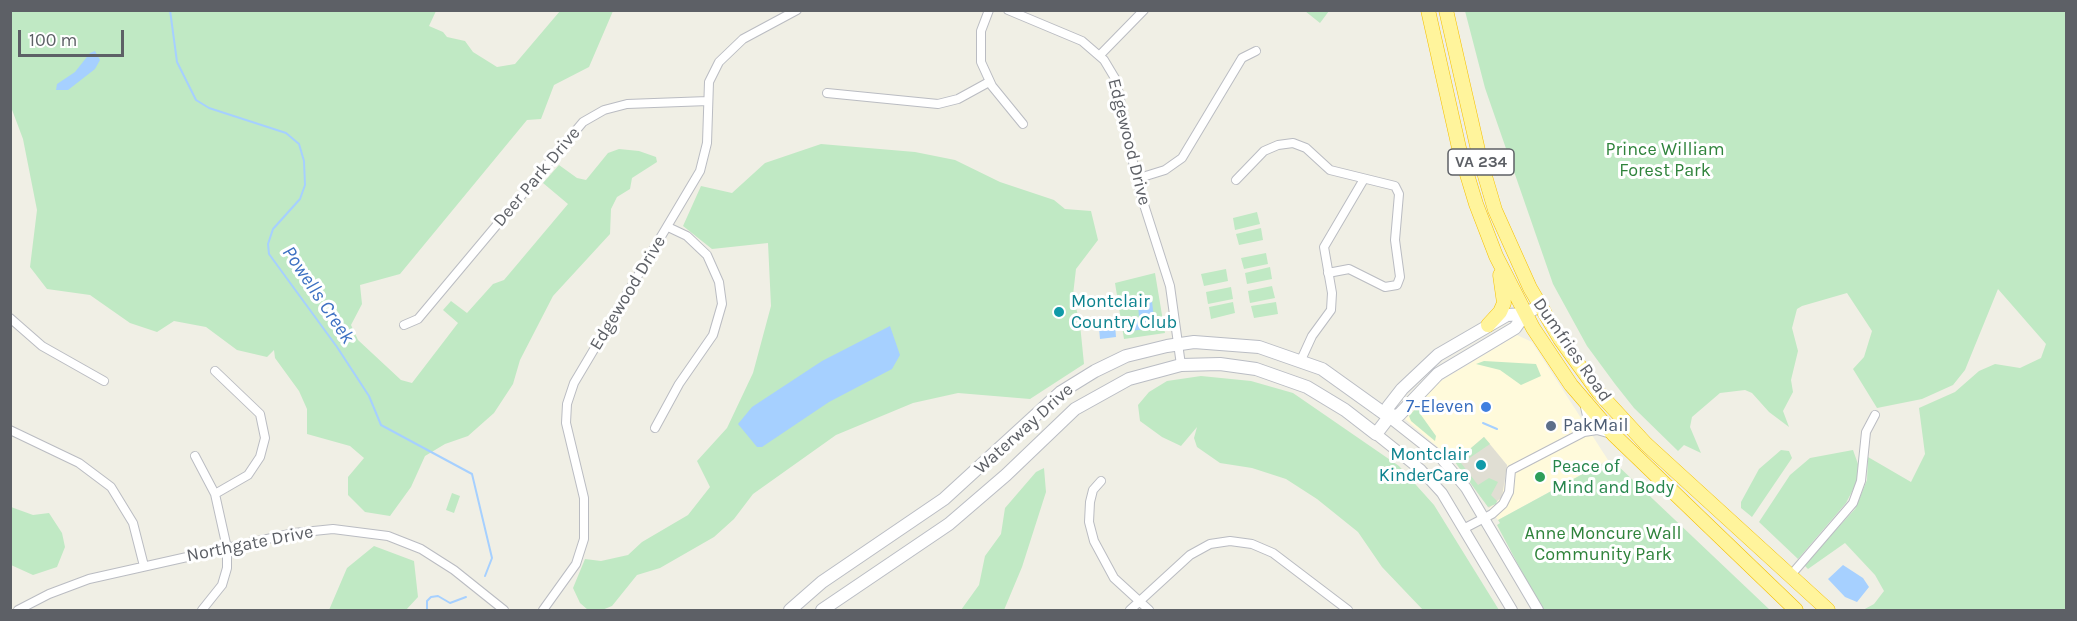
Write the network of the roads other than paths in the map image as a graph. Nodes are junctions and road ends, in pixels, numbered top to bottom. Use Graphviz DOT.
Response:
graph roads {
  1 [pos="797,10"];
  2 [pos="989,10"];
  3 [pos="1008,10"];
  4 [pos="1144,10"];
  5 [pos="1428,10"];
  6 [pos="1446,10"];
  7 [pos="1256,51"];
  8 [pos="1100,55"];
  9 [pos="989,82"];
  10 [pos="827,93"];
  11 [pos="708,101"];
  12 [pos="1023,124"];
  13 [pos="1136,179"];
  14 [pos="1364,179"];
  15 [pos="1236,180"];
  16 [pos="668,227"];
  17 [pos="1496,256"];
  18 [pos="1328,273"];
  19 [pos="1539,306"];
  20 [pos="1525,314"];
  21 [pos="10,318"];
  22 [pos="404,325"];
  23 [pos="1488,325"];
  24 [pos="1178,344"];
  25 [pos="1301,360"];
  26 [pos="1181,365"];
  27 [pos="215,371"];
  28 [pos="104,381"];
  29 [pos="1581,398"];
  30 [pos="1875,415"];
  31 [pos="1389,417"];
  32 [pos="655,428"];
  33 [pos="10,430"];
  34 [pos="1584,432"];
  35 [pos="1376,434"];
  36 [pos="1614,435"];
  37 [pos="195,456"];
  38 [pos="1101,481"];
  39 [pos="215,494"];
  40 [pos="1485,518"];
  41 [pos="1465,528"];
  42 [pos="227,548"];
  43 [pos="144,566"];
  44 [pos="848,566"];
  45 [pos="1791,575"];
  46 [pos="860,584"];
  47 [pos="1139,602"];
  48 [pos="18,610"];
  49 [pos="202,610"];
  50 [pos="504,610"];
  51 [pos="543,610"];
  52 [pos="790,610"];
  53 [pos="822,610"];
  54 [pos="1130,610"];
  55 [pos="1149,610"];
  56 [pos="1348,610"];
  57 [pos="1512,610"];
  58 [pos="1538,610"];
  59 [pos="1796,610"];
  60 [pos="1828,610"];
  1 -- 11 [label="street, Edgewood Drive"];
  2 -- 9 [label="street"];
  3 -- 8 [label="street, Edgewood Drive"];
  4 -- 8 [label="street"];
  5 -- 17 [label="highway, Dumfries Road / VA 234"];
  6 -- 19 [label="highway, Dumfries Road / VA 234"];
  7 -- 13 [label="street"];
  8 -- 13 [label="street, Edgewood Drive"];
  9 -- 10 [label="street"];
  9 -- 12 [label="street"];
  11 -- 16 [label="street, Edgewood Drive"];
  11 -- 22 [label="street, Deer Park Drive"];
  13 -- 24 [label="street, Edgewood Drive"];
  14 -- 15 [label="street"];
  14 -- 18 [label="street"];
  14 -- 18 [label="street"];
  16 -- 32 [label="street"];
  16 -- 51 [label="street, Edgewood Drive"];
  17 -- 20 [label="highway, Dumfries Road / VA 234"];
  17 -- 23 [label="highway"];
  18 -- 25 [label="street"];
  19 -- 20 [label="main road"];
  19 -- 45 [label="highway, Dumfries Road / VA 234"];
  20 -- 23 [label="main road"];
  20 -- 29 [label="highway, Dumfries Road / VA 234"];
  20 -- 31 [label="main road"];
  21 -- 28 [label="street"];
  23 -- 31 [label="main road"];
  24 -- 25 [label="main road, Waterway Drive"];
  24 -- 26 [label="street, Edgewood Drive"];
  24 -- 44 [label="main road, Waterway Drive"];
  25 -- 31 [label="main road, Waterway Drive"];
  26 -- 35 [label="main road, Waterway Drive"];
  26 -- 46 [label="main road, Waterway Drive"];
  27 -- 39 [label="street"];
  29 -- 34 [label="street"];
  29 -- 36 [label="highway, Dumfries Road / VA 234"];
  30 -- 45 [label="street"];
  31 -- 35 [label="main road"];
  31 -- 40 [label="street, Waterway Drive"];
  33 -- 43 [label="street"];
  34 -- 36 [label="street"];
  34 -- 40 [label="street"];
  35 -- 41 [label="street, Waterway Drive"];
  36 -- 59 [label="highway, Dumfries Road / VA 234"];
  37 -- 39 [label="street"];
  38 -- 47 [label="street"];
  39 -- 42 [label="street"];
  40 -- 41 [label="street"];
  40 -- 58 [label="street, Waterway Drive"];
  41 -- 57 [label="street, Waterway Drive"];
  42 -- 43 [label="street, Northgate Drive"];
  42 -- 49 [label="street"];
  42 -- 50 [label="street, Northgate Drive"];
  43 -- 48 [label="street, Northgate Drive"];
  44 -- 46 [label="main road"];
  44 -- 52 [label="main road, Waterway Drive"];
  45 -- 60 [label="highway, Dumfries Road / VA 234"];
  46 -- 53 [label="main road, Waterway Drive"];
  47 -- 54 [label="street"];
  47 -- 55 [label="street"];
  47 -- 56 [label="street"];
}
